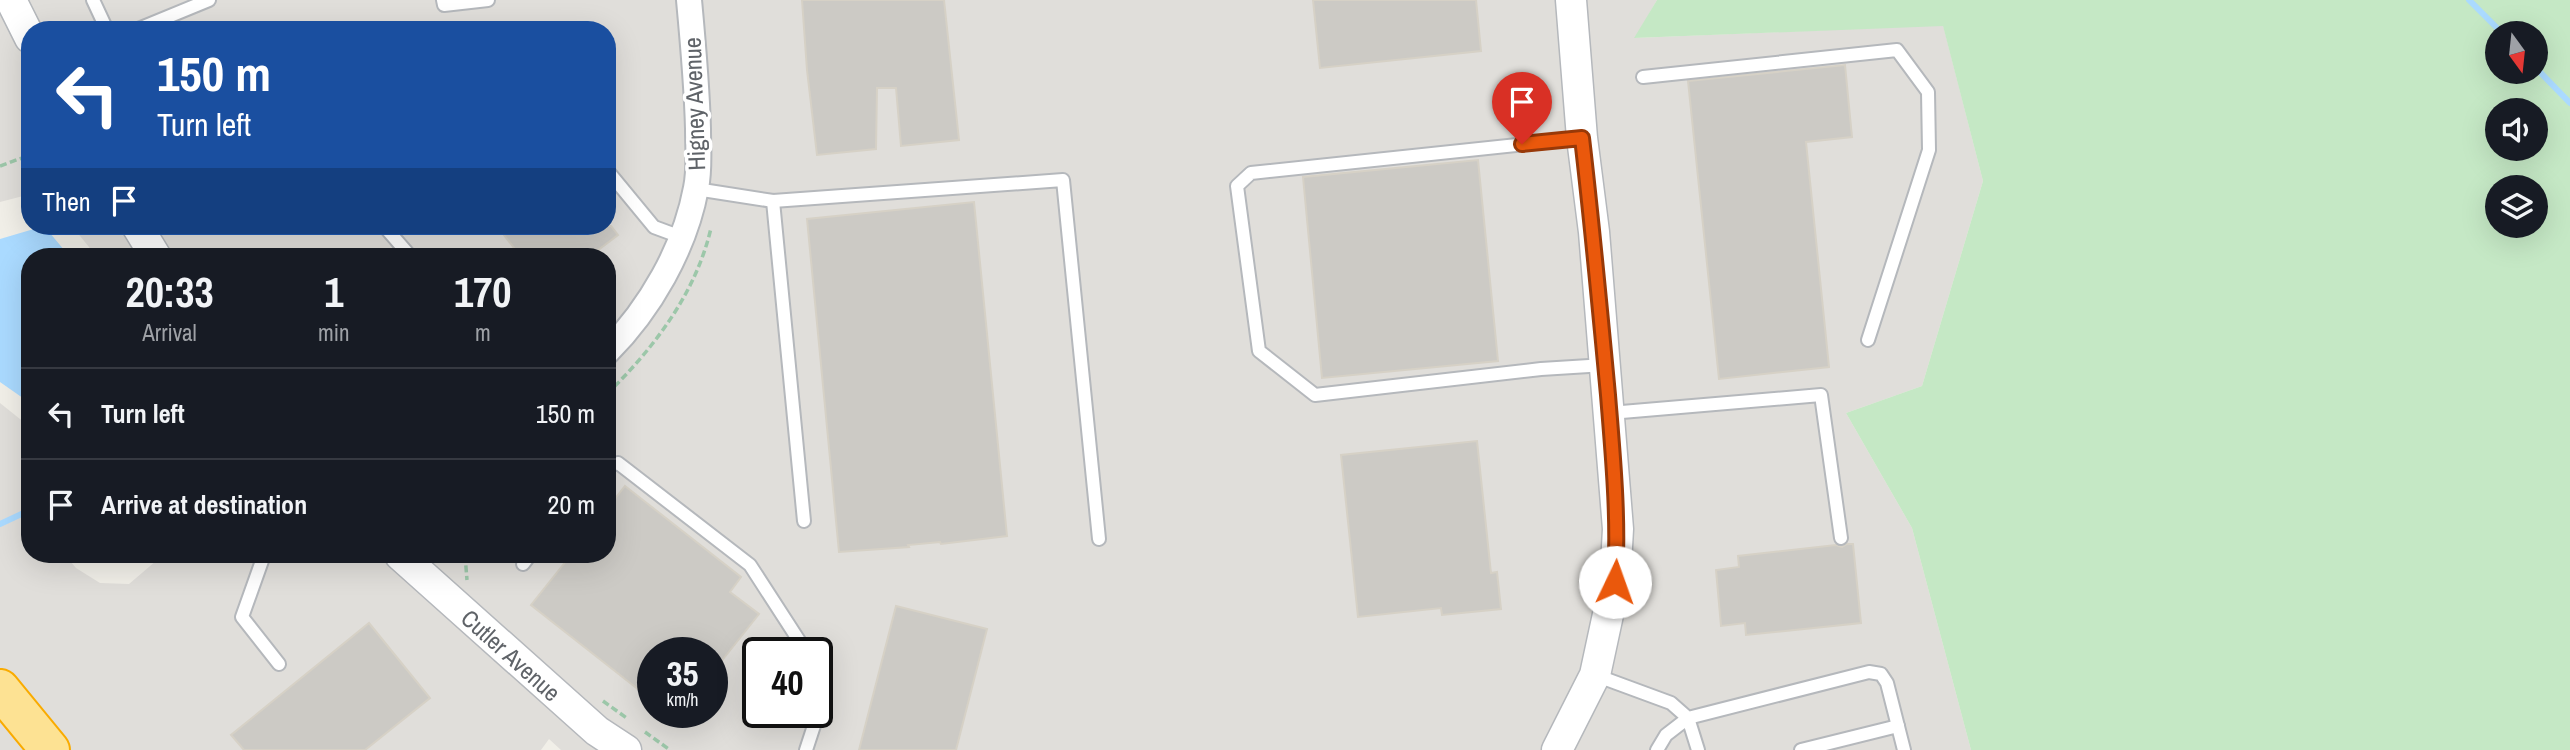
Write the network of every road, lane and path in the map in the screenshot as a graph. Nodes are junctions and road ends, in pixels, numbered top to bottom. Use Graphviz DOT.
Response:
graph roads {
  1 [pos="10,0"];
  2 [pos="93,0"];
  3 [pos="209,0"];
  4 [pos="443,0"];
  5 [pos="488,0"];
  6 [pos="689,0"];
  7 [pos="1571,0"];
  8 [pos="21,21"];
  9 [pos="103,21"];
  10 [pos="158,21"];
  11 [pos="1643,77"];
  12 [pos="1582,138"];
  13 [pos="21,158"];
  14 [pos="0,166"];
  15 [pos="616,181"];
  16 [pos="696,189"];
  17 [pos="773,201"];
  18 [pos="681,237"];
  19 [pos="1868,340"];
  20 [pos="616,341"];
  21 [pos="1605,365"];
  22 [pos="1609,413"];
  23 [pos="616,464"];
  24 [pos="804,521"];
  25 [pos="1841,538"];
  26 [pos="1099,539"];
  27 [pos="261,563"];
  28 [pos="410,563"];
  29 [pos="797,637"];
  30 [pos="279,664"];
  31 [pos="1595,675"];
  32 [pos="0,689"];
  33 [pos="0,709"];
  34 [pos="1688,718"];
  35 [pos="1898,726"];
  36 [pos="813,728"];
  37 [pos="34,750"];
  38 [pos="50,750"];
  39 [pos="626,750"];
  40 [pos="806,750"];
  41 [pos="1558,750"];
  42 [pos="1657,750"];
  43 [pos="1698,750"];
  44 [pos="1801,750"];
  45 [pos="1904,750"];
  1 -- 8 [label="street"];
  2 -- 9 [label="lane"];
  3 -- 10 [label="lane"];
  4 -- 5 [label="lane"];
  6 -- 16 [label="street, Higney Avenue"];
  7 -- 12 [label="street"];
  11 -- 19 [label="lane"];
  12 -- 21 [label="street"];
  12 -- 21 [label="lane"];
  13 -- 14 [label="path"];
  15 -- 18 [label="lane"];
  16 -- 17 [label="lane"];
  16 -- 18 [label="street, Higney Avenue"];
  17 -- 24 [label="lane"];
  17 -- 26 [label="lane"];
  18 -- 20 [label="street, Higney Avenue"];
  21 -- 22 [label="street"];
  22 -- 25 [label="lane"];
  22 -- 31 [label="street"];
  23 -- 29 [label="lane"];
  27 -- 30 [label="lane"];
  28 -- 39 [label="street, Cutler Avenue"];
  31 -- 34 [label="lane"];
  31 -- 41 [label="street"];
  32 -- 38 [label="highway"];
  33 -- 37 [label="highway"];
  34 -- 35 [label="lane"];
  34 -- 42 [label="lane"];
  34 -- 43 [label="lane"];
  35 -- 44 [label="lane"];
  35 -- 45 [label="lane"];
  36 -- 40 [label="lane"];
}
